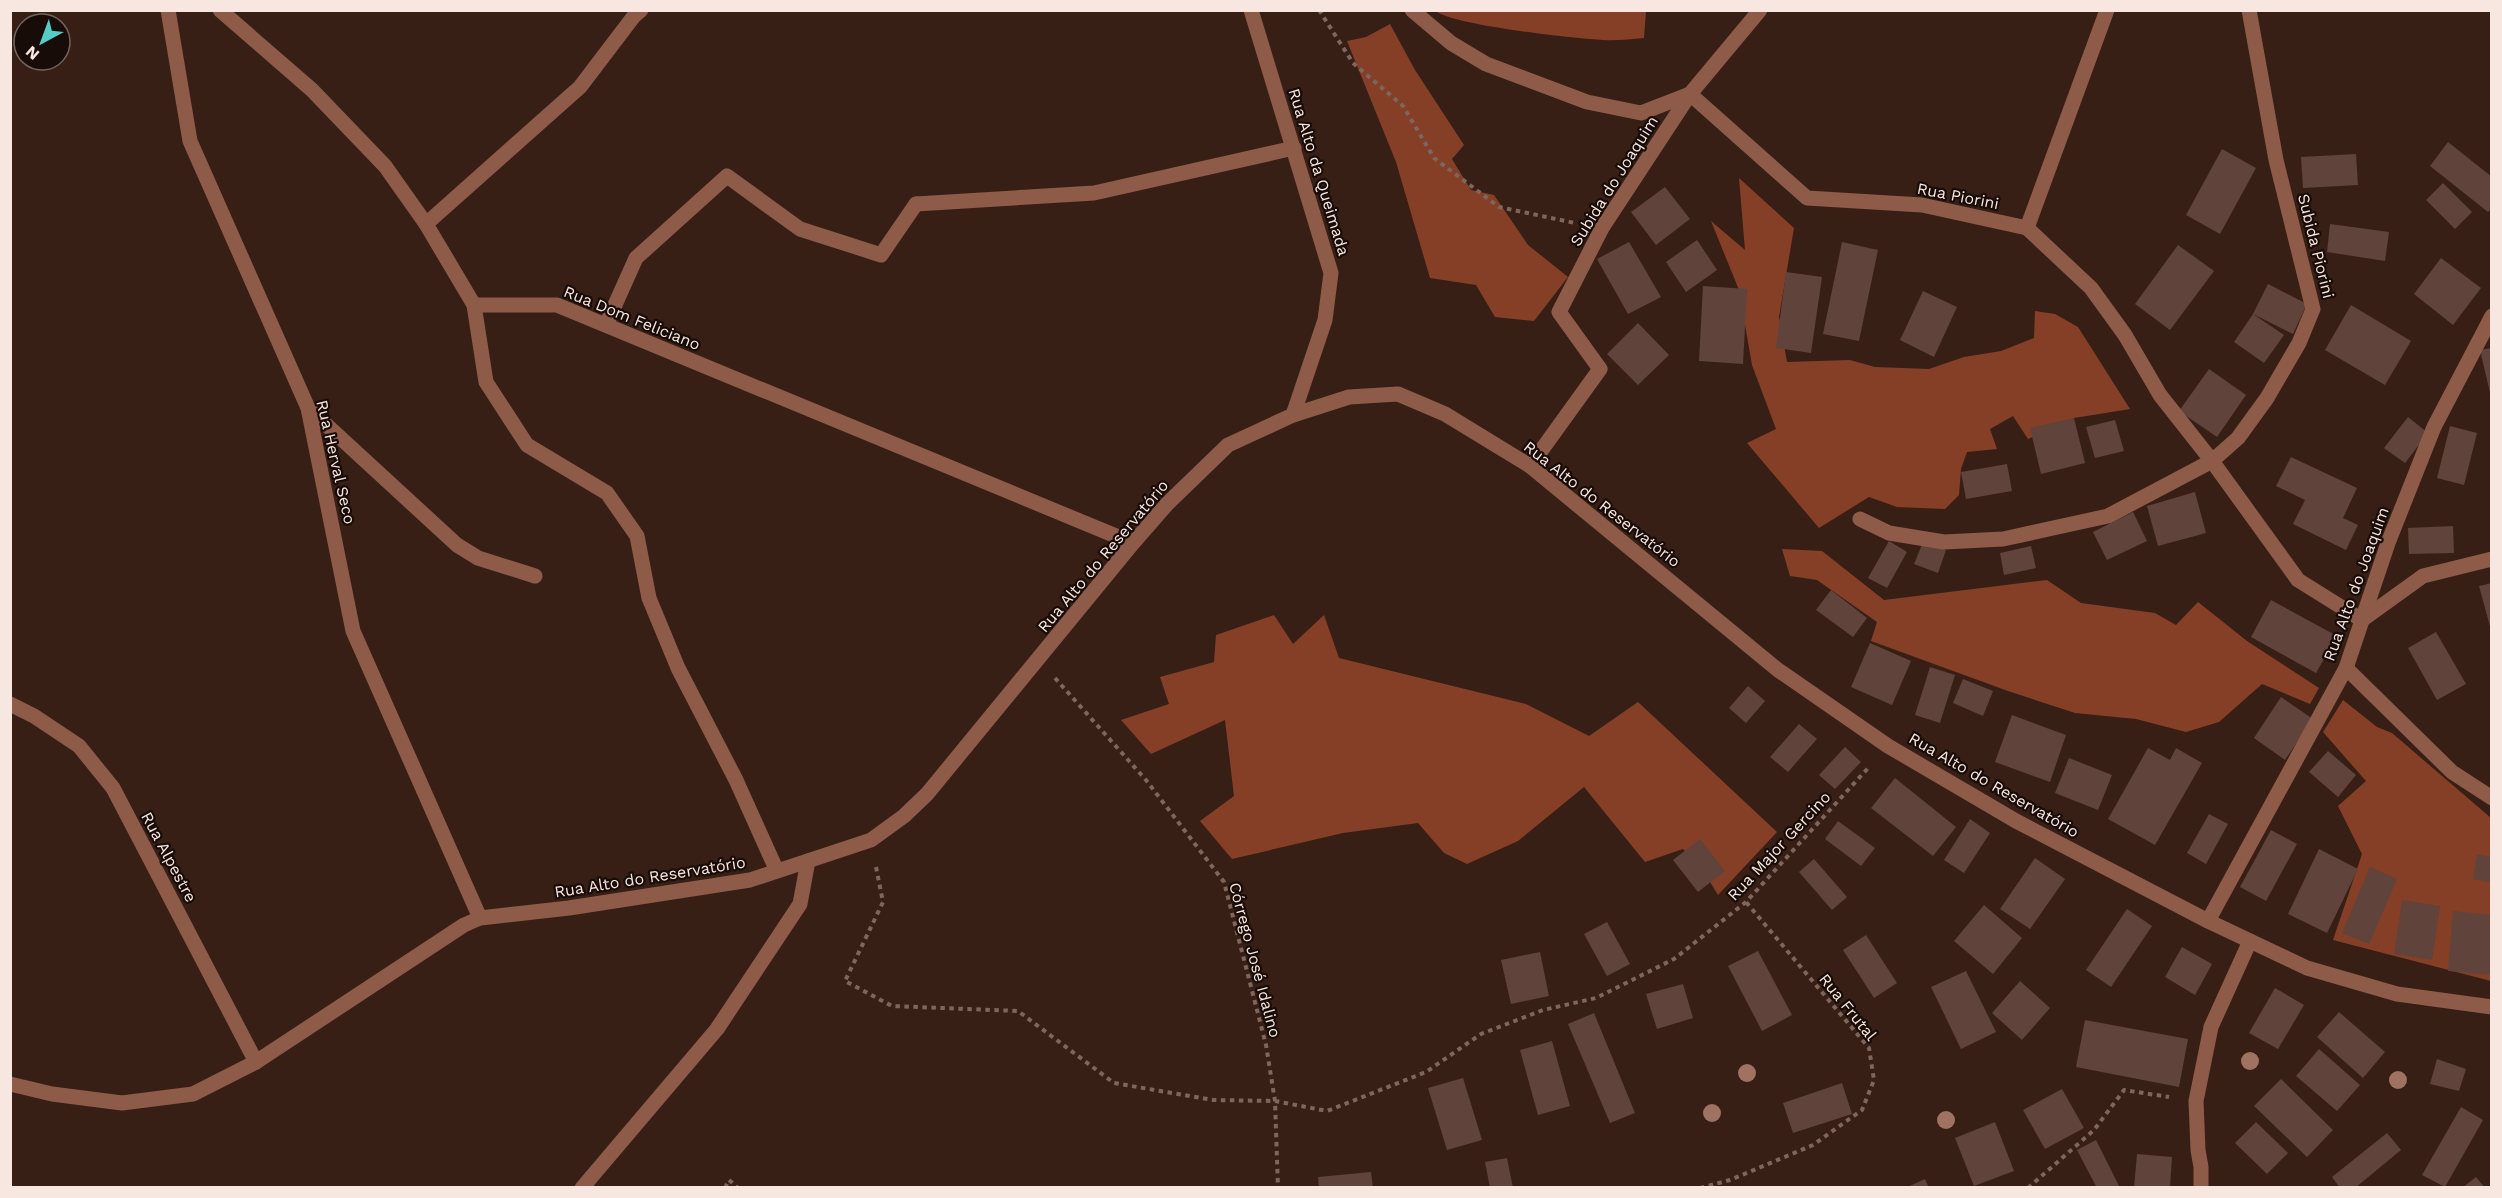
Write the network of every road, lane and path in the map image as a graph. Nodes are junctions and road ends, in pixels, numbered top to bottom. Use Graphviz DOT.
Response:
graph roads {
  1 [pos="168,10"];
  2 [pos="220,10"];
  3 [pos="641,10"];
  4 [pos="1251,10"];
  5 [pos="1319,10"];
  6 [pos="1412,10"];
  7 [pos="1760,10"];
  8 [pos="2107,10"];
  9 [pos="2249,10"];
  10 [pos="1690,94"];
  11 [pos="1294,148"];
  12 [pos="426,224"];
  13 [pos="1602,228"];
  14 [pos="2027,228"];
  15 [pos="474,305"];
  16 [pos="2492,316"];
  17 [pos="606,325"];
  18 [pos="308,408"];
  19 [pos="1293,415"];
  20 [pos="2212,461"];
  21 [pos="1530,466"];
  22 [pos="1860,519"];
  23 [pos="1133,543"];
  24 [pos="2492,559"];
  25 [pos="536,576"];
  26 [pos="2362,620"];
  27 [pos="1039,659"];
  28 [pos="2346,668"];
  29 [pos="10,704"];
  30 [pos="1888,746"];
  31 [pos="2492,798"];
  32 [pos="871,840"];
  33 [pos="808,861"];
  34 [pos="777,871"];
  35 [pos="1746,902"];
  36 [pos="480,918"];
  37 [pos="2208,921"];
  38 [pos="2250,941"];
  39 [pos="2492,1007"];
  40 [pos="256,1062"];
  41 [pos="10,1084"];
  42 [pos="1275,1101"];
  43 [pos="2196,1101"];
  44 [pos="582,1188"];
  45 [pos="725,1188"];
  46 [pos="738,1188"];
  47 [pos="1278,1188"];
  48 [pos="1700,1188"];
  49 [pos="2028,1188"];
  50 [pos="2200,1188"];
  1 -- 18 [label="street, Rua Herval Seco"];
  2 -- 12 [label="street"];
  3 -- 12 [label="street"];
  4 -- 11 [label="street, Rua Alto da Queimada"];
  5 -- 13 [label="path"];
  6 -- 10 [label="street"];
  7 -- 10 [label="street, Subida do Joaquim"];
  8 -- 14 [label="street"];
  9 -- 20 [label="street, Subida Piorini"];
  10 -- 13 [label="street, Subida do Joaquim"];
  10 -- 14 [label="street, Rua Piorini"];
  11 -- 17 [label="street"];
  11 -- 19 [label="street, Rua Alto da Queimada"];
  12 -- 15 [label="street"];
  13 -- 21 [label="street, Subida do Joaquim"];
  14 -- 20 [label="street"];
  15 -- 17 [label="street, Rua Dom Feliciano"];
  15 -- 34 [label="street"];
  16 -- 26 [label="street, Rua Alto do Joaquim"];
  17 -- 23 [label="street, Rua Dom Feliciano"];
  18 -- 25 [label="street"];
  18 -- 36 [label="street, Rua Herval Seco"];
  19 -- 21 [label="street, Rua Alto do Reservatório"];
  19 -- 23 [label="street, Rua Alto do Reservatório"];
  20 -- 22 [label="street, Subida Piorini"];
  20 -- 26 [label="street"];
  21 -- 30 [label="street, Rua Alto do Reservatório"];
  23 -- 27 [label="street, Rua Alto do Reservatório"];
  24 -- 26 [label="street"];
  26 -- 28 [label="street, Rua Alto do Joaquim"];
  27 -- 32 [label="street, Rua Alto do Reservatório"];
  27 -- 42 [label="path, Córrego José Idalino"];
  28 -- 31 [label="street"];
  28 -- 37 [label="street, Rua Alto do Joaquim"];
  29 -- 40 [label="street, Rua Alpestre"];
  30 -- 35 [label="path, Rua Major Gercino"];
  30 -- 37 [label="street, Rua Alto do Reservatório"];
  32 -- 33 [label="street, Rua Alto do Reservatório"];
  32 -- 42 [label="path, Rua Major Gercino"];
  33 -- 34 [label="street, Rua Alto do Reservatório"];
  33 -- 44 [label="street"];
  34 -- 36 [label="street, Rua Alto do Reservatório"];
  35 -- 42 [label="path, Rua Major Gercino"];
  35 -- 48 [label="path, Rua Frutal"];
  36 -- 40 [label="street, Rua Alto do Reservatório"];
  37 -- 38 [label="street, Rua Alto do Reservatório"];
  38 -- 39 [label="street, Rua Alto do Reservatório"];
  38 -- 43 [label="street"];
  40 -- 41 [label="street, Rua Alto do Reservatório"];
  42 -- 47 [label="path, Córrego José Idalino"];
  43 -- 49 [label="path"];
  43 -- 50 [label="street"];
  45 -- 46 [label="path"];
}
